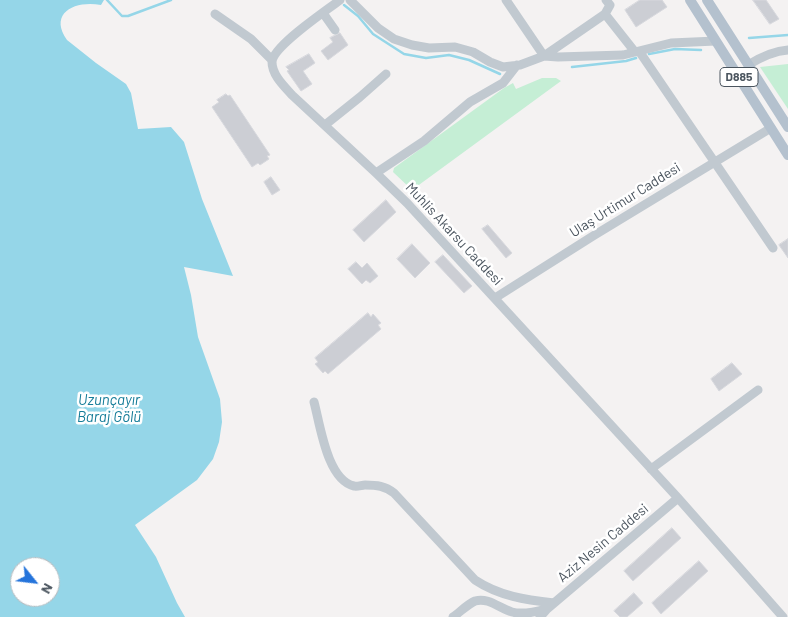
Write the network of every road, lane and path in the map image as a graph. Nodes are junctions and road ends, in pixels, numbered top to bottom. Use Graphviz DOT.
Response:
graph roads {
  1 [pos="340,0"];
  2 [pos="350,0"];
  3 [pos="506,0"];
  4 [pos="606,0"];
  5 [pos="690,0"];
  6 [pos="707,0"];
  7 [pos="323,13"];
  8 [pos="215,14"];
  9 [pos="604,14"];
  10 [pos="335,30"];
  11 [pos="716,41"];
  12 [pos="788,50"];
  13 [pos="637,52"];
  14 [pos="544,56"];
  15 [pos="272,60"];
  16 [pos="517,65"];
  17 [pos="748,65"];
  18 [pos="386,74"];
  19 [pos="325,125"];
  20 [pos="788,127"];
  21 [pos="771,128"];
  22 [pos="788,155"];
  23 [pos="715,161"];
  24 [pos="376,172"];
  25 [pos="773,248"];
  26 [pos="495,298"];
  27 [pos="758,390"];
  28 [pos="314,402"];
  29 [pos="651,469"];
  30 [pos="678,498"];
  31 [pos="550,606"];
  32 [pos="513,614"];
  33 [pos="453,617"];
  34 [pos="540,617"];
  35 [pos="783,617"];
  1 -- 7 [label="street"];
  2 -- 16 [label="street"];
  3 -- 14 [label="street"];
  4 -- 9 [label="street"];
  5 -- 11 [label="main road, D885"];
  6 -- 17 [label="main road, D885"];
  7 -- 10 [label="street"];
  7 -- 15 [label="street"];
  8 -- 15 [label="street"];
  9 -- 13 [label="street"];
  9 -- 14 [label="street"];
  11 -- 13 [label="street"];
  11 -- 21 [label="main road, D885"];
  12 -- 17 [label="street"];
  13 -- 14 [label="street"];
  13 -- 23 [label="street"];
  14 -- 16 [label="street"];
  15 -- 19 [label="street, Muhlis Akarsu Caddesi"];
  16 -- 24 [label="street"];
  17 -- 20 [label="main road, D885"];
  18 -- 19 [label="street"];
  19 -- 24 [label="street, Muhlis Akarsu Caddesi"];
  21 -- 22 [label="main road, D885"];
  21 -- 23 [label="street, Ulaş Urtimur Caddesi"];
  23 -- 25 [label="street"];
  23 -- 26 [label="street, Ulaş Urtimur Caddesi"];
  24 -- 26 [label="street, Muhlis Akarsu Caddesi"];
  26 -- 29 [label="street, Muhlis Akarsu Caddesi"];
  27 -- 29 [label="street"];
  28 -- 31 [label="street"];
  29 -- 30 [label="street, Muhlis Akarsu Caddesi"];
  30 -- 31 [label="street, Aziz Nesin Caddesi"];
  30 -- 35 [label="street, Muhlis Akarsu Caddesi"];
  31 -- 32 [label="street"];
  31 -- 34 [label="street, Aziz Nesin Caddesi"];
  32 -- 33 [label="street"];
}
